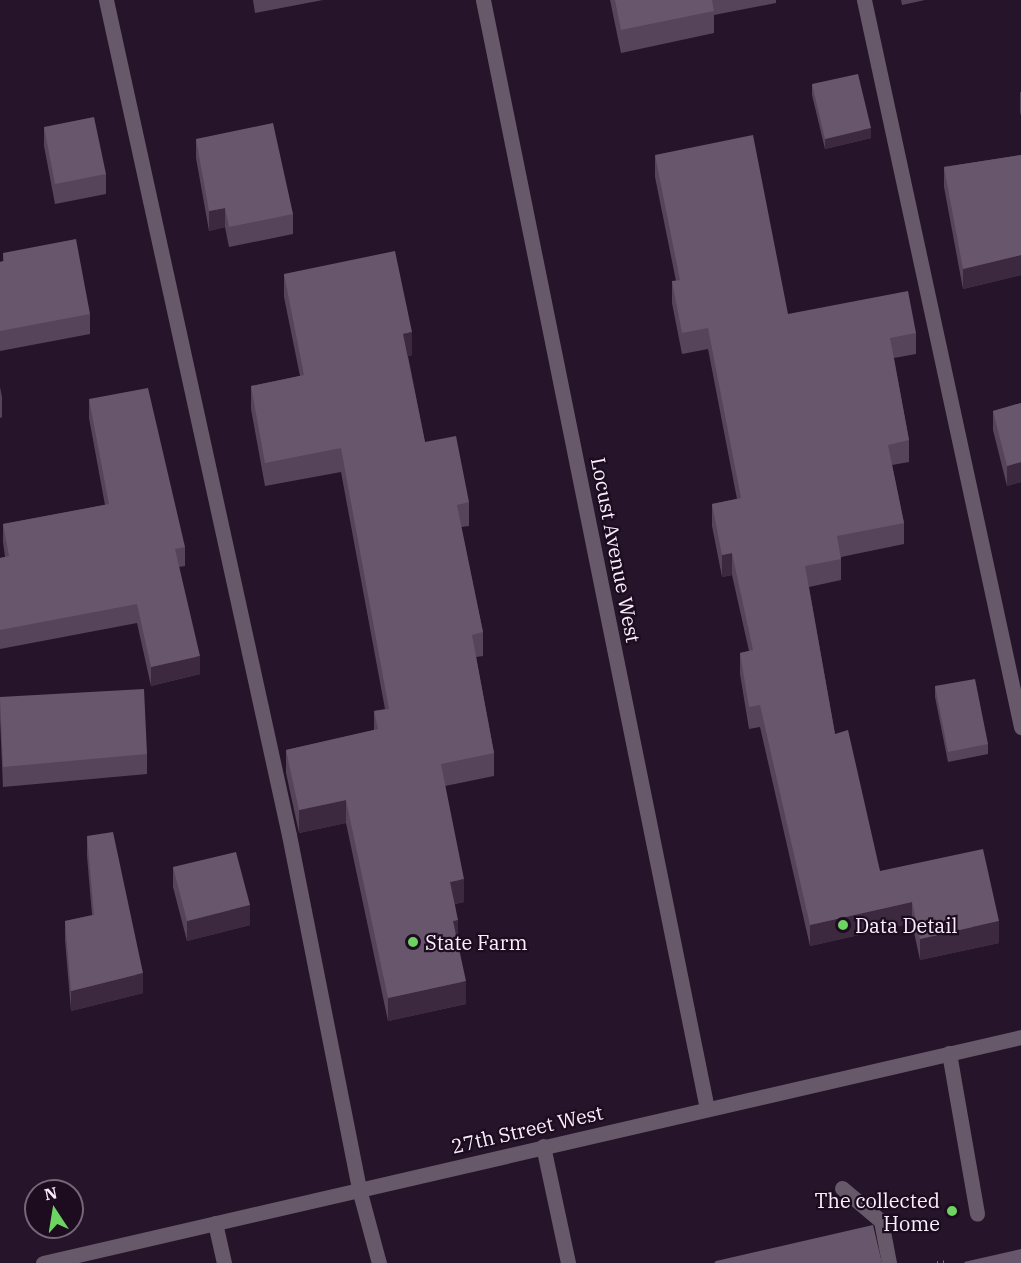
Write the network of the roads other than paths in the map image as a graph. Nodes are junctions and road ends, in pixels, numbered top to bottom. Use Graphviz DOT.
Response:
graph roads {
  1 [pos="106,0"];
  2 [pos="483,0"];
  3 [pos="864,0"];
  4 [pos="1021,727"];
  5 [pos="1021,1037"];
  6 [pos="950,1053"];
  7 [pos="707,1109"];
  8 [pos="543,1146"];
  9 [pos="842,1188"];
  10 [pos="359,1189"];
  11 [pos="977,1214"];
  12 [pos="215,1223"];
  13 [pos="110,1248"];
  14 [pos="43,1263"];
  15 [pos="114,1263"];
  16 [pos="224,1263"];
  17 [pos="379,1263"];
  18 [pos="568,1263"];
  19 [pos="889,1263"];
  1 -- 10 [label="street"];
  2 -- 7 [label="street, Locust Avenue West"];
  3 -- 4 [label="street"];
  5 -- 6 [label="street, 27th Street West"];
  6 -- 7 [label="street, 27th Street West"];
  6 -- 11 [label="street"];
  7 -- 8 [label="street, 27th Street West"];
  8 -- 10 [label="street, 27th Street West"];
  8 -- 18 [label="street"];
  9 -- 19 [label="street"];
  10 -- 12 [label="street, 27th Street West"];
  10 -- 17 [label="street"];
  12 -- 13 [label="street, 27th Street West"];
  12 -- 16 [label="street"];
  13 -- 14 [label="street, 27th Street West"];
  13 -- 15 [label="street"];
}
